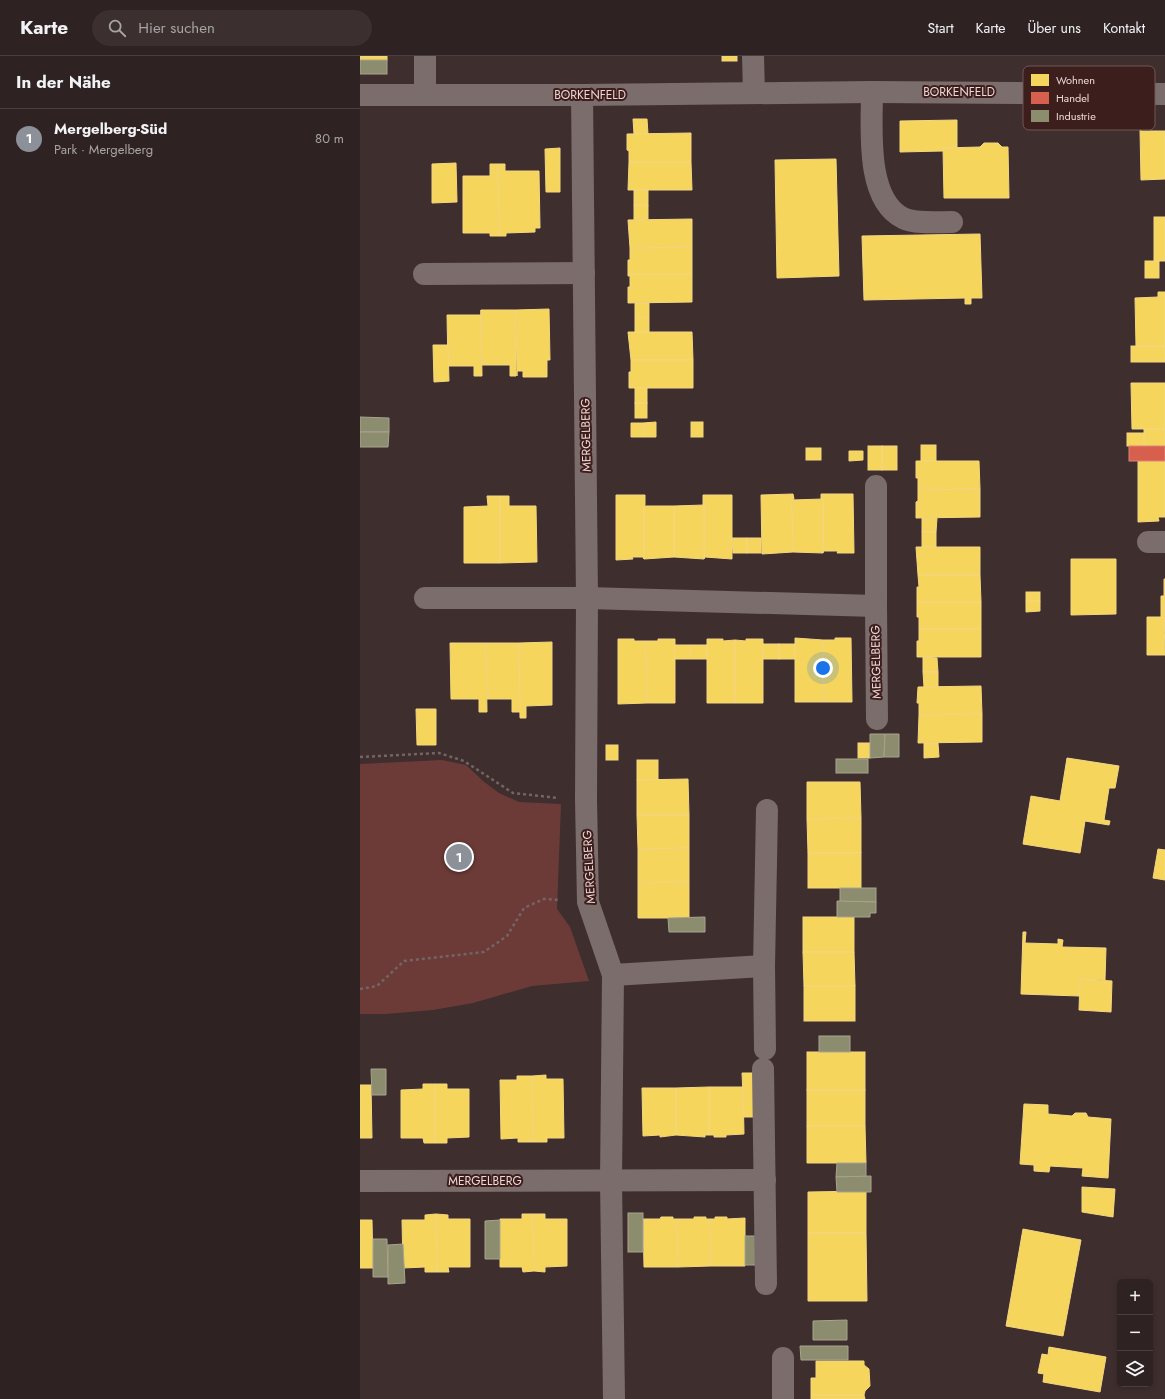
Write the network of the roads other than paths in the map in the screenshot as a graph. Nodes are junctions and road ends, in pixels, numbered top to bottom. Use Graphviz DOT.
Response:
graph roads {
  1 [pos="425,56"];
  2 [pos="753,56"];
  3 [pos="872,92"];
  4 [pos="754,93"];
  5 [pos="1023,93"];
  6 [pos="1155,94"];
  7 [pos="1165,94"];
  8 [pos="360,95"];
  9 [pos="425,95"];
  10 [pos="582,95"];
  11 [pos="952,222"];
  12 [pos="584,273"];
  13 [pos="424,274"];
  14 [pos="876,486"];
  15 [pos="425,598"];
  16 [pos="587,598"];
  17 [pos="876,606"];
  18 [pos="877,719"];
  19 [pos="767,810"];
  20 [pos="764,966"];
  21 [pos="613,975"];
  22 [pos="611,1180"];
  23 [pos="765,1180"];
  24 [pos="360,1181"];
  25 [pos="766,1284"];
  26 [pos="783,1358"];
  27 [pos="614,1399"];
  28 [pos="783,1399"];
  1 -- 9 [label="street"];
  2 -- 4 [label="street"];
  3 -- 4 [label="street, BORKENFELD"];
  3 -- 5 [label="street, BORKENFELD"];
  3 -- 11 [label="street"];
  4 -- 10 [label="street, BORKENFELD"];
  6 -- 7 [label="street, BORKENFELD"];
  8 -- 9 [label="street, BORKENFELD"];
  9 -- 10 [label="street, BORKENFELD"];
  10 -- 12 [label="street, MERGELBERG"];
  12 -- 13 [label="street"];
  12 -- 16 [label="street, MERGELBERG"];
  14 -- 17 [label="street, MERGELBERG"];
  15 -- 16 [label="street"];
  16 -- 17 [label="street"];
  16 -- 21 [label="street, MERGELBERG"];
  17 -- 18 [label="street, MERGELBERG"];
  19 -- 20 [label="street"];
  20 -- 21 [label="street"];
  20 -- 23 [label="street"];
  21 -- 22 [label="street, MERGELBERG"];
  22 -- 23 [label="street, MERGELBERG"];
  22 -- 24 [label="street, MERGELBERG"];
  22 -- 27 [label="street, MERGELBERG"];
  23 -- 25 [label="street"];
  26 -- 28 [label="street"];
}
